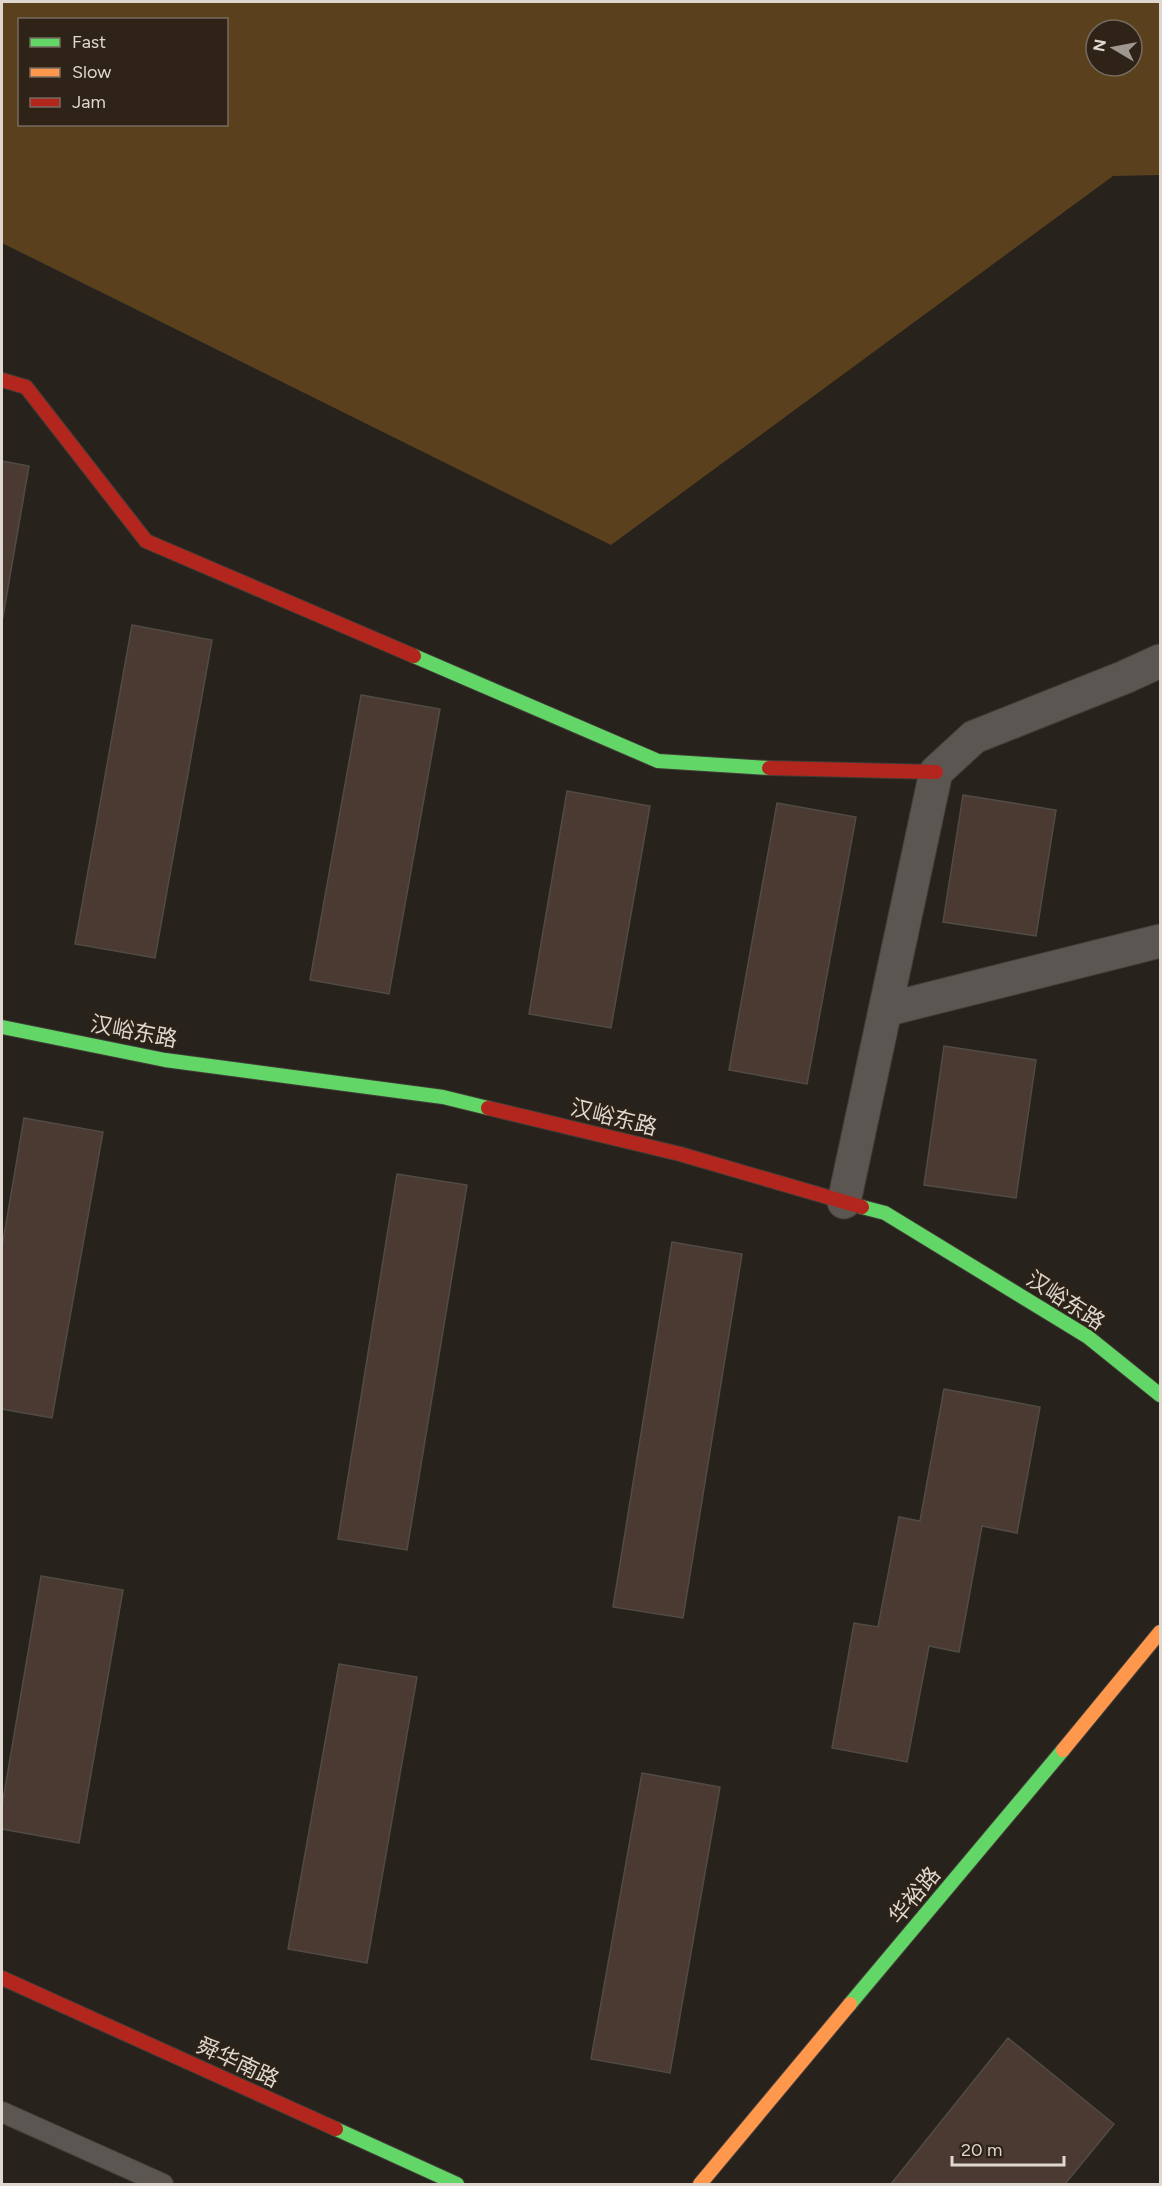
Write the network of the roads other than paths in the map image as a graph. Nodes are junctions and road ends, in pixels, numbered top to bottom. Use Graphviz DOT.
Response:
graph roads {
  1 [pos="2,380"];
  2 [pos="1161,661"];
  3 [pos="936,772"];
  4 [pos="1161,941"];
  5 [pos="885,1010"];
  6 [pos="2,1027"];
  7 [pos="844,1202"];
  8 [pos="1161,1395"];
  9 [pos="1161,1632"];
  10 [pos="2,1978"];
  11 [pos="2,2112"];
  12 [pos="163,2184"];
  13 [pos="457,2184"];
  14 [pos="700,2184"];
  1 -- 3 [label="street"];
  2 -- 3 [label="street"];
  3 -- 5 [label="street"];
  4 -- 5 [label="street"];
  5 -- 7 [label="street"];
  6 -- 7 [label="street, 汉峪东路"];
  7 -- 8 [label="street, 汉峪东路"];
  9 -- 14 [label="street, 华裕路"];
  10 -- 13 [label="street, 舜华南路"];
  11 -- 12 [label="lane"];
}
